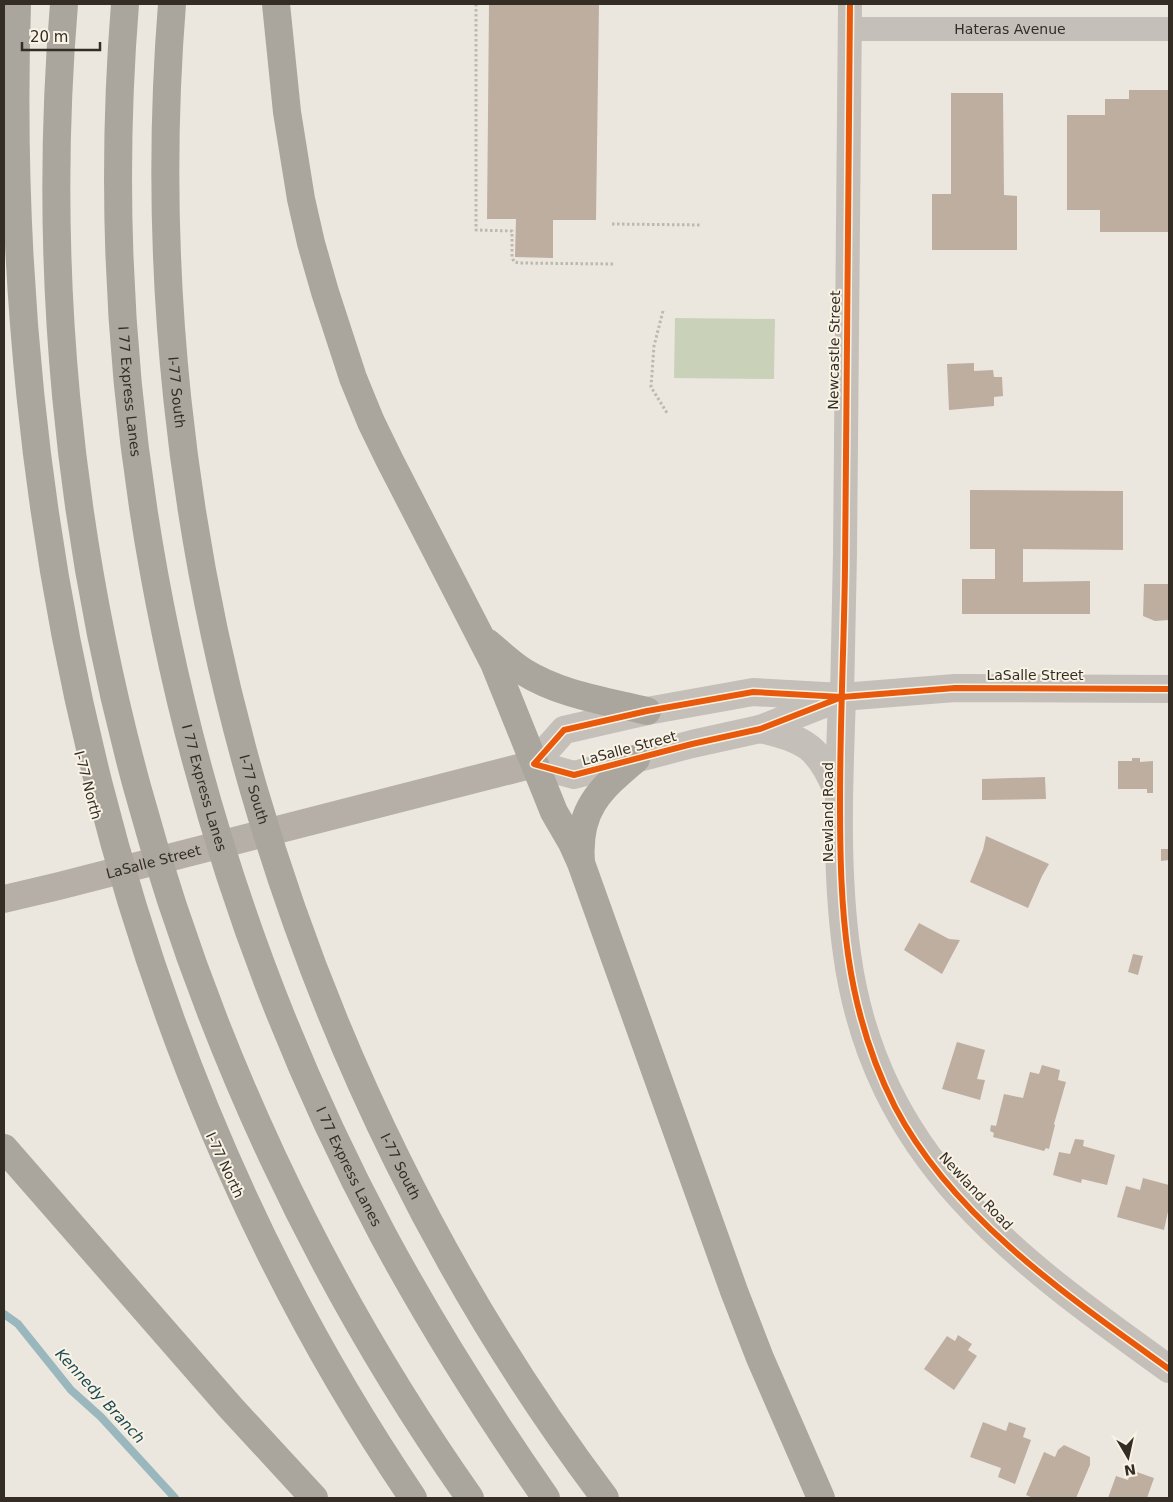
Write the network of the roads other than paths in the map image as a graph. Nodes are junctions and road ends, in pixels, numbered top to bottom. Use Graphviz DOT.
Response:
graph roads {
  1 [pos="17,4"];
  2 [pos="64,4"];
  3 [pos="125,4"];
  4 [pos="172,4"];
  5 [pos="276,4"];
  6 [pos="850,4"];
  7 [pos="850,29"];
  8 [pos="1169,29"];
  9 [pos="481,637"];
  10 [pos="1169,689"];
  11 [pos="842,697"];
  12 [pos="647,711"];
  13 [pos="760,729"];
  14 [pos="636,759"];
  15 [pos="534,764"];
  16 [pos="840,799"];
  17 [pos="581,863"];
  18 [pos="4,898"];
  19 [pos="4,1148"];
  20 [pos="1169,1369"];
  21 [pos="314,1498"];
  22 [pos="413,1498"];
  23 [pos="470,1498"];
  24 [pos="546,1498"];
  25 [pos="605,1498"];
  26 [pos="821,1498"];
  1 -- 22 [label="highway, I-77 North"];
  2 -- 23 [label="highway"];
  3 -- 24 [label="highway, I 77 Express Lanes"];
  4 -- 25 [label="highway, I-77 South"];
  5 -- 9 [label="highway"];
  6 -- 7 [label="street, Newcastle Street"];
  7 -- 8 [label="street, Hateras Avenue"];
  7 -- 11 [label="street, Newcastle Street"];
  9 -- 12 [label="highway"];
  9 -- 15 [label="highway"];
  10 -- 11 [label="street, LaSalle Street"];
  11 -- 12 [label="street, LaSalle Street"];
  11 -- 13 [label="street, LaSalle Street"];
  11 -- 16 [label="street, Newland Road"];
  12 -- 15 [label="street, LaSalle Street"];
  13 -- 14 [label="street, LaSalle Street"];
  13 -- 16 [label="street"];
  14 -- 15 [label="street, LaSalle Street"];
  14 -- 17 [label="highway"];
  15 -- 17 [label="highway"];
  15 -- 18 [label="main road, LaSalle Street"];
  16 -- 20 [label="street, Newland Road"];
  17 -- 26 [label="highway"];
  19 -- 21 [label="highway"];
}
